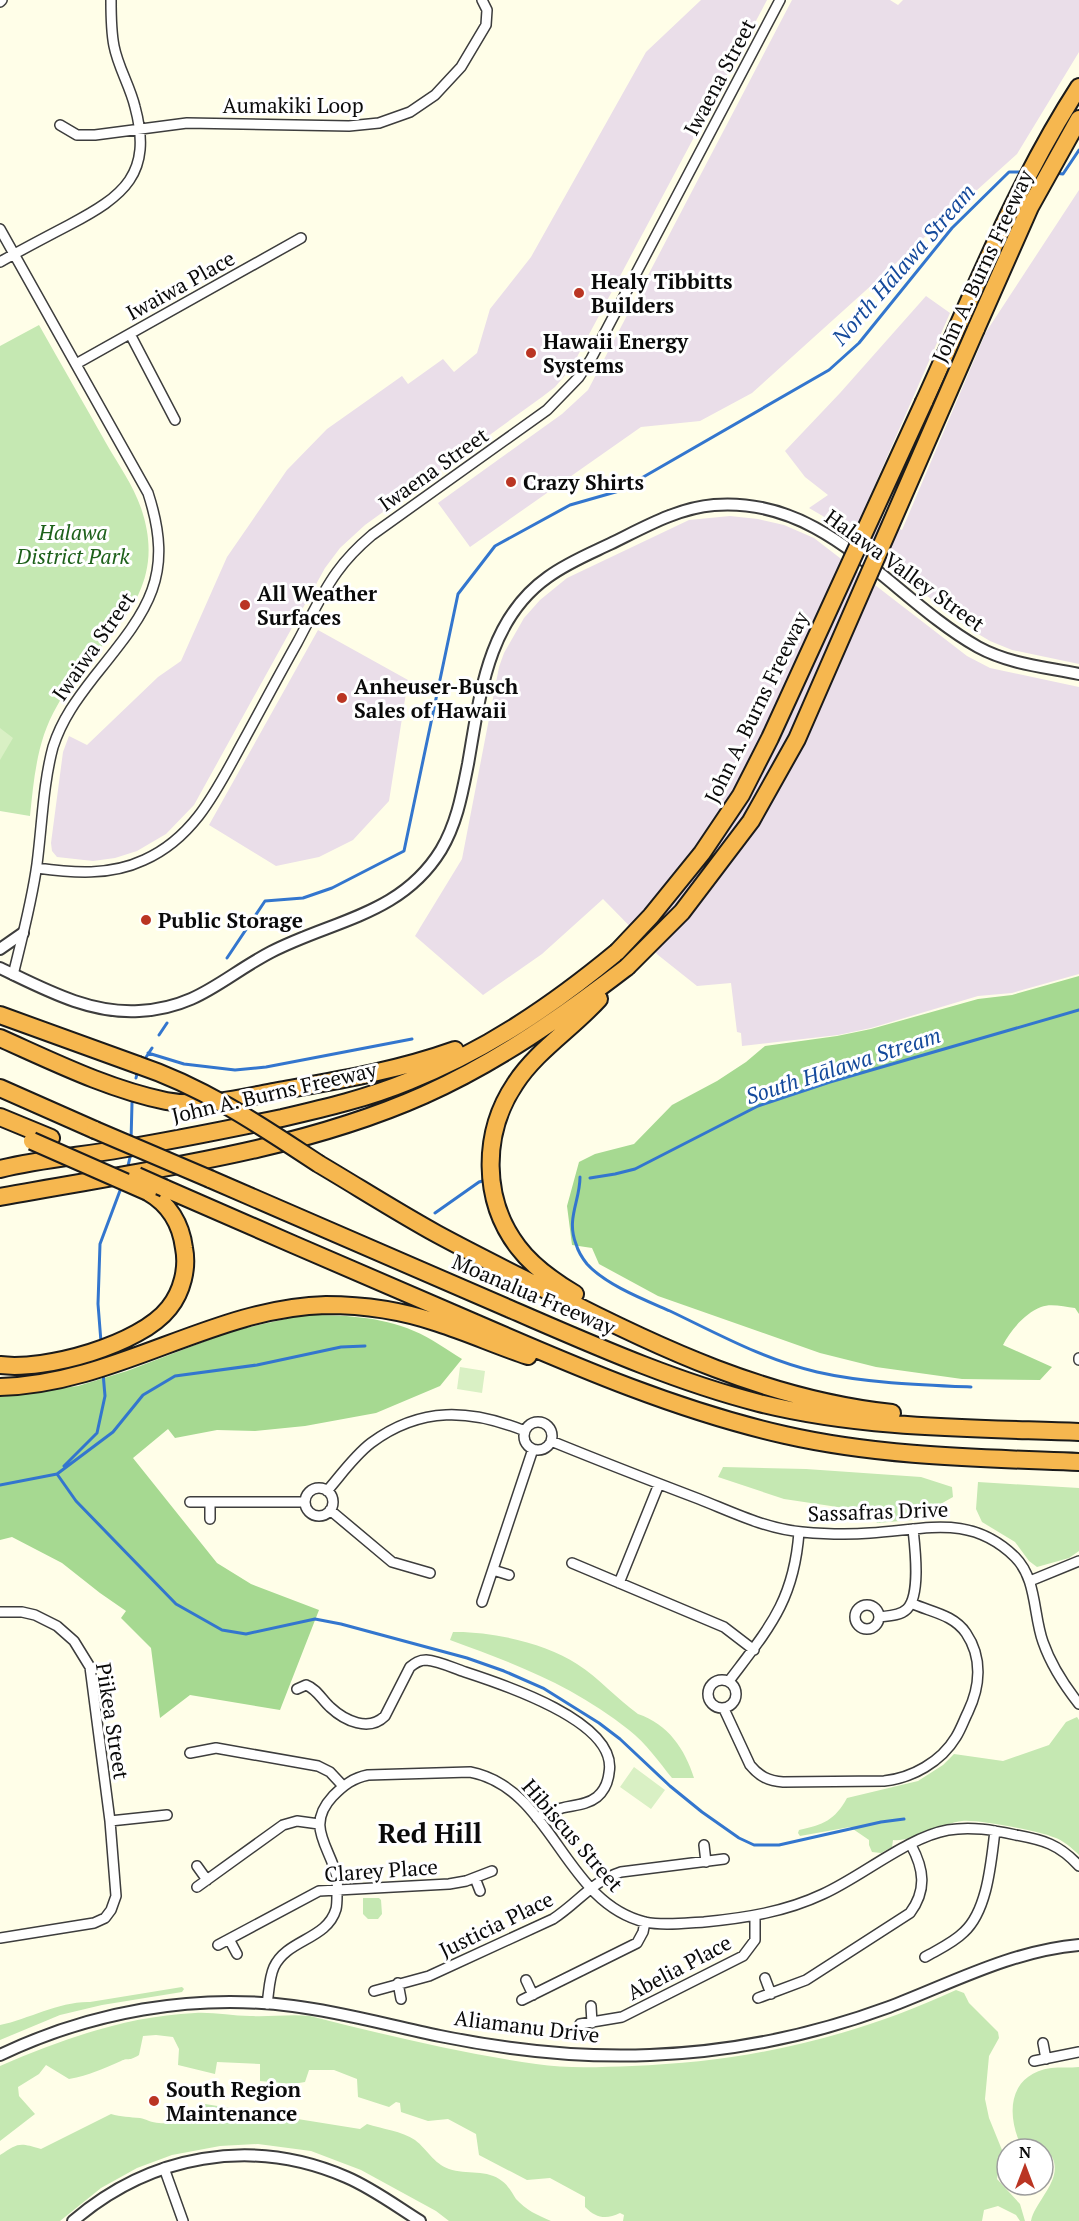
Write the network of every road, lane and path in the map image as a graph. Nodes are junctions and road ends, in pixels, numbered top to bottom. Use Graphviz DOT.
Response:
graph roads {
  1 [pos="111,0"];
  2 [pos="482,0"];
  3 [pos="780,0"];
  4 [pos="1079,87"];
  5 [pos="1079,119"];
  6 [pos="60,125"];
  7 [pos="139,130"];
  8 [pos="0,229"];
  9 [pos="302,238"];
  10 [pos="14,254"];
  11 [pos="0,262"];
  12 [pos="130,334"];
  13 [pos="76,364"];
  14 [pos="175,420"];
  15 [pos="1079,674"];
  16 [pos="37,868"];
  17 [pos="23,933"];
  18 [pos="0,949"];
  19 [pos="627,967"];
  20 [pos="0,968"];
  21 [pos="14,975"];
  22 [pos="541,1011"];
  23 [pos="0,1015"];
  24 [pos="0,1038"];
  25 [pos="0,1088"];
  26 [pos="0,1117"];
  27 [pos="0,1123"];
  28 [pos="4,1167"];
  29 [pos="99,1179"];
  30 [pos="156,1190"];
  31 [pos="0,1197"];
  32 [pos="0,1205"];
  33 [pos="0,1365"];
  34 [pos="0,1387"];
  35 [pos="772,1388"];
  36 [pos="651,1395"];
  37 [pos="525,1431"];
  38 [pos="1056,1431"];
  39 [pos="1079,1432"];
  40 [pos="551,1441"];
  41 [pos="533,1449"];
  42 [pos="941,1456"];
  43 [pos="1079,1462"];
  44 [pos="1079,1472"];
  45 [pos="659,1484"];
  46 [pos="327,1491"];
  47 [pos="190,1502"];
  48 [pos="210,1502"];
  49 [pos="304,1502"];
  50 [pos="330,1510"];
  51 [pos="210,1519"];
  52 [pos="913,1529"];
  53 [pos="799,1532"];
  54 [pos="1079,1561"];
  55 [pos="572,1563"];
  56 [pos="493,1570"];
  57 [pos="430,1573"];
  58 [pos="509,1575"];
  59 [pos="1030,1581"];
  60 [pos="619,1583"];
  61 [pos="482,1602"];
  62 [pos="911,1603"];
  63 [pos="0,1612"];
  64 [pos="879,1617"];
  65 [pos="754,1650"];
  66 [pos="729,1681"];
  67 [pos="297,1689"];
  68 [pos="1079,1704"];
  69 [pos="724,1709"];
  70 [pos="190,1753"];
  71 [pos="343,1786"];
  72 [pos="167,1815"];
  73 [pos="537,1818"];
  74 [pos="110,1821"];
  75 [pos="319,1824"];
  76 [pos="995,1831"];
  77 [pos="704,1845"];
  78 [pos="911,1845"];
  79 [pos="724,1859"];
  80 [pos="706,1862"];
  81 [pos="197,1866"];
  82 [pos="1079,1866"];
  83 [pos="492,1871"];
  84 [pos="476,1878"];
  85 [pos="207,1880"];
  86 [pos="197,1887"];
  87 [pos="590,1887"];
  88 [pos="337,1890"];
  89 [pos="480,1890"];
  90 [pos="755,1916"];
  91 [pos="645,1922"];
  92 [pos="0,1938"];
  93 [pos="229,1939"];
  94 [pos="218,1945"];
  95 [pos="1079,1945"];
  96 [pos="237,1954"];
  97 [pos="925,1957"];
  98 [pos="765,1978"];
  99 [pos="526,1980"];
  100 [pos="398,1983"];
  101 [pos="374,1991"];
  102 [pos="771,1994"];
  103 [pos="533,1995"];
  104 [pos="758,1998"];
  105 [pos="401,2000"];
  106 [pos="522,2000"];
  107 [pos="267,2004"];
  108 [pos="591,2006"];
  109 [pos="592,2023"];
  110 [pos="580,2024"];
  111 [pos="1043,2043"];
  112 [pos="1079,2052"];
  113 [pos="0,2055"];
  114 [pos="1046,2059"];
  115 [pos="1034,2061"];
  116 [pos="164,2168"];
  117 [pos="73,2221"];
  118 [pos="183,2221"];
  119 [pos="420,2221"];
  1 -- 7 [label="street"];
  2 -- 7 [label="street, Aumakiki Loop"];
  3 -- 16 [label="street, Iwaena Street"];
  4 -- 22 [label="highway, John A. Burns Freeway, bridge"];
  5 -- 19 [label="highway, John A. Burns Freeway, bridge"];
  6 -- 7 [label="street, Aumakiki Loop"];
  7 -- 10 [label="street"];
  8 -- 10 [label="street, Iwaiwa Street"];
  9 -- 12 [label="street, Iwaiwa Place"];
  10 -- 11 [label="street"];
  10 -- 13 [label="street, Iwaiwa Street"];
  12 -- 13 [label="street, Iwaiwa Place"];
  12 -- 14 [label="street"];
  13 -- 16 [label="street, Iwaiwa Street"];
  15 -- 21 [label="street, Halawa Valley Street"];
  16 -- 17 [label="street, Iwaiwa Street"];
  17 -- 18 [label="street"];
  17 -- 21 [label="street, Iwaiwa Street"];
  19 -- 29 [label="highway, John A. Burns Freeway, bridge"];
  19 -- 35 [label="highway"];
  20 -- 21 [label="street, Halawa Valley Street"];
  22 -- 24 [label="highway"];
  22 -- 28 [label="highway, John A. Burns Freeway, bridge"];
  23 -- 35 [label="highway, bridge"];
  25 -- 38 [label="highway, Moanalua Freeway, bridge"];
  26 -- 30 [label="highway, bridge"];
  27 -- 30 [label="highway, bridge"];
  29 -- 31 [label="highway, John A. Burns Freeway"];
  29 -- 32 [label="highway"];
  30 -- 33 [label="highway"];
  30 -- 36 [label="highway"];
  34 -- 36 [label="highway"];
  35 -- 38 [label="highway"];
  36 -- 42 [label="highway"];
  37 -- 40 [label="street, Sassafras Drive"];
  37 -- 41 [label="street"];
  37 -- 46 [label="street, Sassafras Drive"];
  38 -- 39 [label="highway, Moanalua Freeway"];
  40 -- 41 [label="street"];
  40 -- 45 [label="street, Sassafras Drive"];
  41 -- 56 [label="street"];
  42 -- 43 [label="highway"];
  42 -- 44 [label="highway"];
  45 -- 53 [label="street, Sassafras Drive"];
  45 -- 60 [label="street"];
  46 -- 49 [label="street, Sassafras Drive"];
  46 -- 50 [label="street"];
  47 -- 48 [label="street, Sassafras Drive"];
  48 -- 49 [label="street, Sassafras Drive"];
  48 -- 51 [label="street"];
  49 -- 50 [label="street, Sassafras Drive"];
  50 -- 57 [label="street"];
  52 -- 53 [label="street, Sassafras Drive"];
  52 -- 59 [label="street, Sassafras Drive"];
  52 -- 62 [label="street"];
  53 -- 65 [label="street"];
  54 -- 59 [label="street"];
  55 -- 60 [label="street"];
  56 -- 58 [label="street"];
  56 -- 61 [label="street"];
  59 -- 68 [label="street, Sassafras Drive"];
  60 -- 65 [label="street"];
  62 -- 64 [label="street"];
  62 -- 69 [label="street"];
  63 -- 74 [label="street, Piikea Street"];
  65 -- 66 [label="street"];
  66 -- 69 [label="street"];
  66 -- 69 [label="street"];
  67 -- 73 [label="street"];
  70 -- 71 [label="street"];
  71 -- 73 [label="street, Hibiscus Street"];
  71 -- 75 [label="street"];
  72 -- 74 [label="street"];
  73 -- 87 [label="street, Hibiscus Street"];
  74 -- 92 [label="street, Piikea Street"];
  75 -- 85 [label="street"];
  75 -- 88 [label="street"];
  76 -- 78 [label="street, Hibiscus Street"];
  76 -- 82 [label="street, Hibiscus Street"];
  76 -- 97 [label="street"];
  77 -- 80 [label="street"];
  78 -- 90 [label="street, Hibiscus Street"];
  78 -- 102 [label="street"];
  79 -- 80 [label="street, Justicia Place"];
  80 -- 87 [label="street, Justicia Place"];
  81 -- 85 [label="street"];
  83 -- 84 [label="street, Clarey Place"];
  84 -- 88 [label="street, Clarey Place"];
  84 -- 89 [label="street"];
  85 -- 86 [label="street"];
  87 -- 91 [label="street, Hibiscus Street"];
  87 -- 100 [label="street, Justicia Place"];
  88 -- 93 [label="street, Clarey Place"];
  88 -- 107 [label="street"];
  90 -- 91 [label="street, Hibiscus Street"];
  90 -- 109 [label="street, Abelia Place"];
  91 -- 103 [label="street"];
  93 -- 94 [label="street, Clarey Place"];
  93 -- 96 [label="street"];
  95 -- 107 [label="street, Aliamanu Drive"];
  98 -- 102 [label="street"];
  99 -- 103 [label="street"];
  100 -- 101 [label="street, Justicia Place"];
  100 -- 105 [label="street"];
  102 -- 104 [label="street"];
  103 -- 106 [label="street"];
  107 -- 113 [label="street, Aliamanu Drive"];
  108 -- 109 [label="street"];
  109 -- 110 [label="street, Abelia Place"];
  111 -- 114 [label="street"];
  112 -- 114 [label="street"];
  114 -- 115 [label="street"];
  116 -- 117 [label="street"];
  116 -- 118 [label="street"];
  116 -- 119 [label="street"];
}
